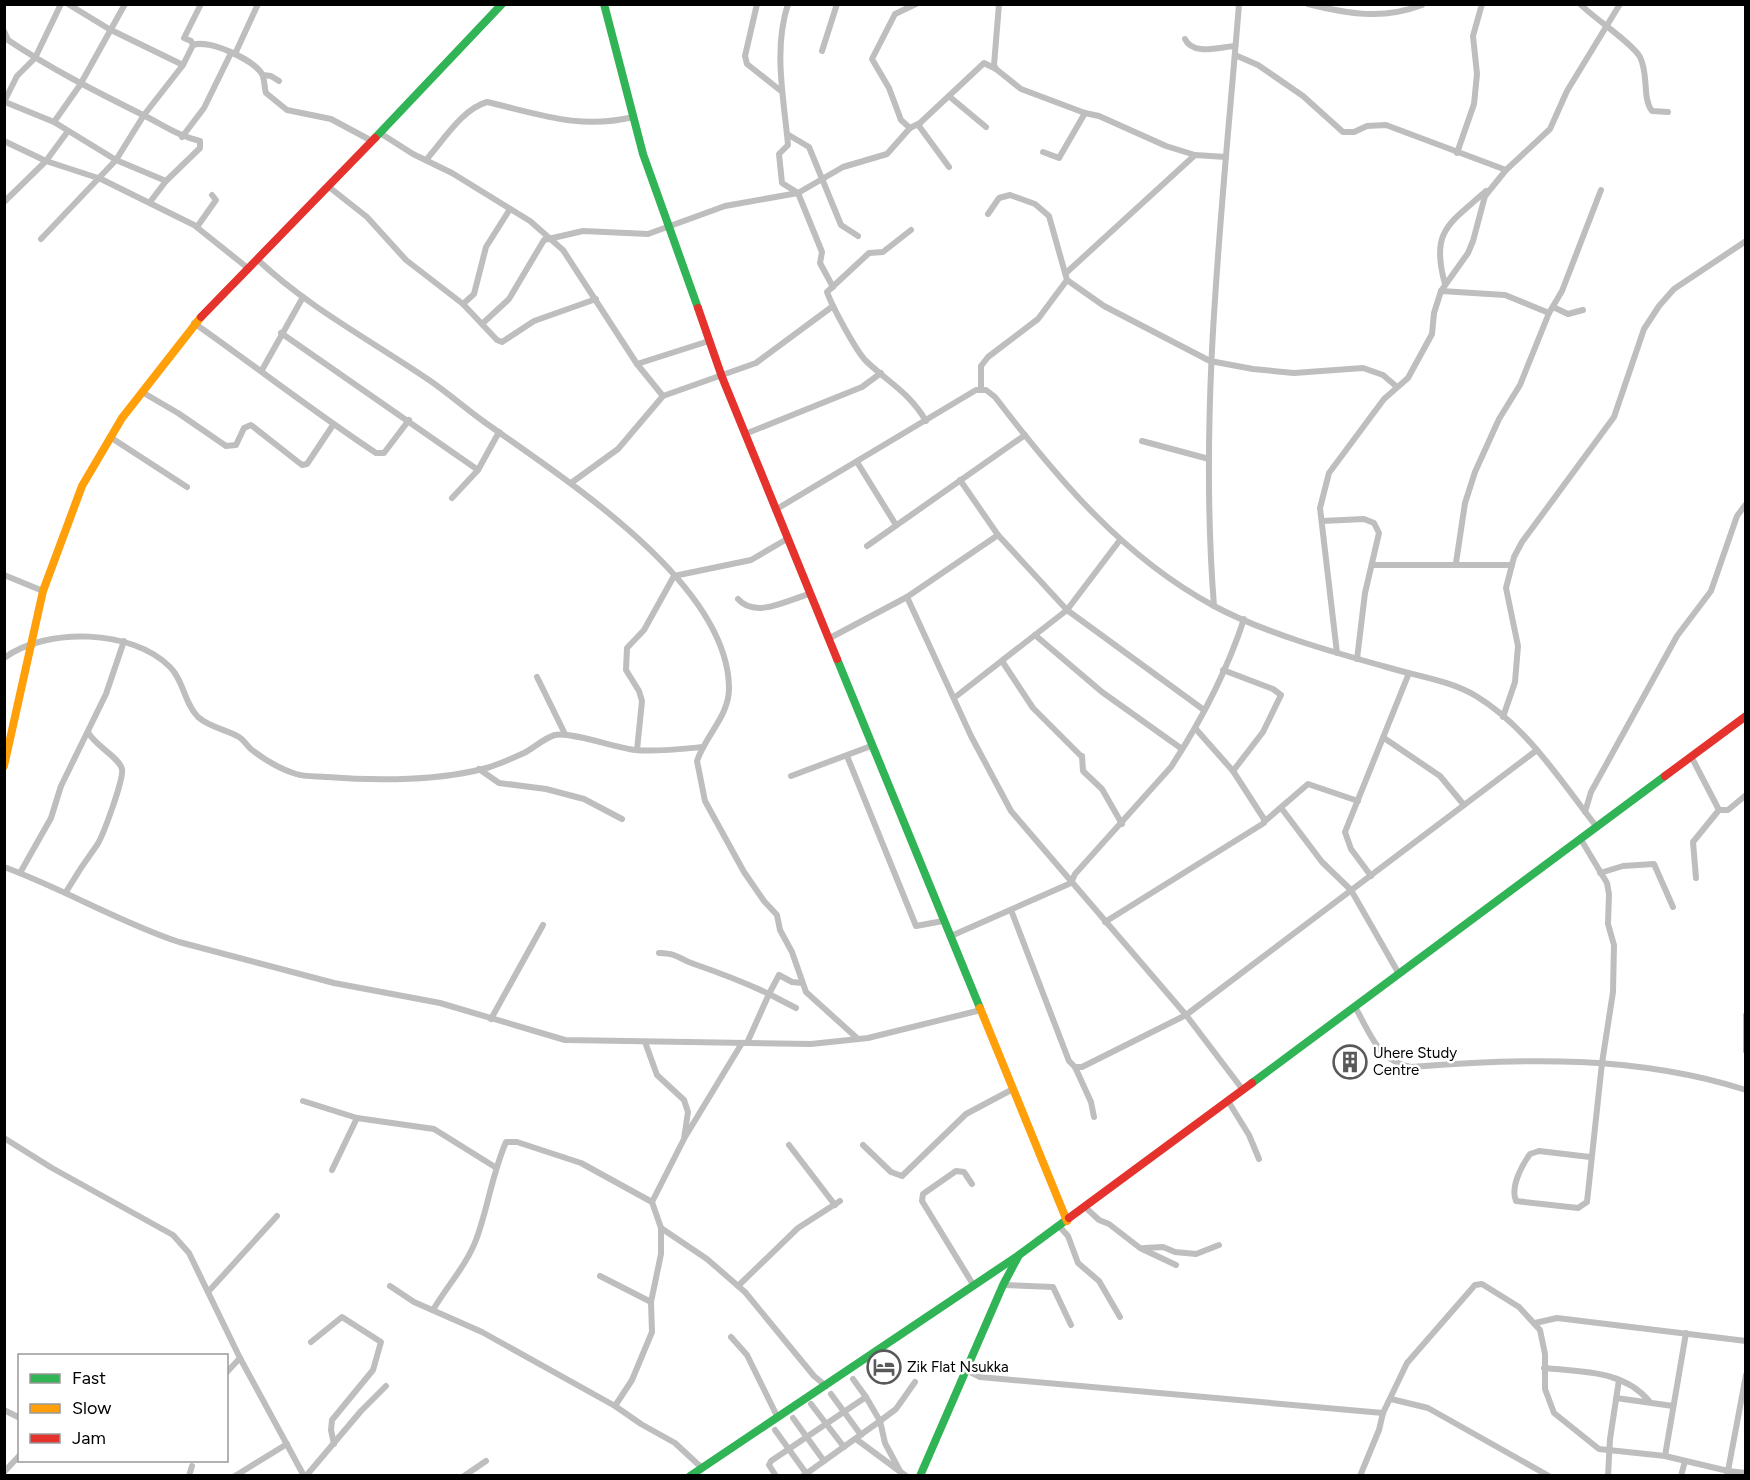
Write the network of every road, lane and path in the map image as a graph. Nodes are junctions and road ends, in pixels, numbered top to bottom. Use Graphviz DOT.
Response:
graph roads {
  1 [pos="61,4"];
  2 [pos="68,4"];
  3 [pos="125,4"];
  4 [pos="201,4"];
  5 [pos="258,4"];
  6 [pos="502,4"];
  7 [pos="604,4"];
  8 [pos="757,4"];
  9 [pos="788,4"];
  10 [pos="837,4"];
  11 [pos="916,4"];
  12 [pos="999,4"];
  13 [pos="1239,4"];
  14 [pos="1308,4"];
  15 [pos="1422,4"];
  16 [pos="1482,4"];
  17 [pos="1580,4"];
  18 [pos="1620,4"];
  19 [pos="1605,28"];
  20 [pos="110,29"];
  21 [pos="4,31"];
  22 [pos="1185,39"];
  23 [pos="194,43"];
  24 [pos="1235,46"];
  25 [pos="822,51"];
  26 [pos="233,53"];
  27 [pos="1235,55"];
  28 [pos="35,58"];
  29 [pos="183,65"];
  30 [pos="996,69"];
  31 [pos="263,75"];
  32 [pos="279,81"];
  33 [pos="80,85"];
  34 [pos="782,92"];
  35 [pos="950,97"];
  36 [pos="5,102"];
  37 [pos="1668,112"];
  38 [pos="1085,113"];
  39 [pos="144,115"];
  40 [pos="633,117"];
  41 [pos="54,122"];
  42 [pos="920,123"];
  43 [pos="986,127"];
  44 [pos="910,128"];
  45 [pos="68,131"];
  46 [pos="380,133"];
  47 [pos="787,134"];
  48 [pos="182,137"];
  49 [pos="4,141"];
  50 [pos="372,141"];
  51 [pos="1043,152"];
  52 [pos="1457,153"];
  53 [pos="1195,155"];
  54 [pos="1226,158"];
  55 [pos="116,160"];
  56 [pos="426,160"];
  57 [pos="46,161"];
  58 [pos="949,167"];
  59 [pos="1506,170"];
  60 [pos="821,178"];
  61 [pos="101,179"];
  62 [pos="166,181"];
  63 [pos="329,187"];
  64 [pos="1489,189"];
  65 [pos="1601,190"];
  66 [pos="798,193"];
  67 [pos="212,195"];
  68 [pos="5,201"];
  69 [pos="150,202"];
  70 [pos="510,208"];
  71 [pos="988,214"];
  72 [pos="197,227"];
  73 [pos="669,228"];
  74 [pos="911,230"];
  75 [pos="564,234"];
  76 [pos="858,236"];
  77 [pos="549,238"];
  78 [pos="41,239"];
  79 [pos="1746,241"];
  80 [pos="563,250"];
  81 [pos="258,261"];
  82 [pos="249,269"];
  83 [pos="1067,277"];
  84 [pos="833,287"];
  85 [pos="1443,288"];
  86 [pos="303,297"];
  87 [pos="596,299"];
  88 [pos="463,304"];
  89 [pos="832,306"];
  90 [pos="1551,310"];
  91 [pos="1583,310"];
  92 [pos="194,323"];
  93 [pos="482,324"];
  94 [pos="281,333"];
  95 [pos="709,340"];
  96 [pos="1210,361"];
  97 [pos="637,364"];
  98 [pos="262,370"];
  99 [pos="881,373"];
  100 [pos="722,377"];
  101 [pos="1397,387"];
  102 [pos="981,389"];
  103 [pos="142,392"];
  104 [pos="663,396"];
  105 [pos="410,420"];
  106 [pos="926,420"];
  107 [pos="333,425"];
  108 [pos="500,432"];
  109 [pos="745,434"];
  110 [pos="1024,435"];
  111 [pos="110,437"];
  112 [pos="1142,441"];
  113 [pos="1209,459"];
  114 [pos="857,462"];
  115 [pos="478,470"];
  116 [pos="960,480"];
  117 [pos="571,483"];
  118 [pos="187,487"];
  119 [pos="452,498"];
  120 [pos="1746,504"];
  121 [pos="775,510"];
  122 [pos="1322,520"];
  123 [pos="896,525"];
  124 [pos="998,535"];
  125 [pos="787,539"];
  126 [pos="1120,540"];
  127 [pos="867,546"];
  128 [pos="1456,563"];
  129 [pos="1372,565"];
  130 [pos="1512,565"];
  131 [pos="4,575"];
  132 [pos="674,576"];
  133 [pos="43,591"];
  134 [pos="809,594"];
  135 [pos="907,597"];
  136 [pos="738,599"];
  137 [pos="1214,606"];
  138 [pos="1067,610"];
  139 [pos="1244,619"];
  140 [pos="1035,635"];
  141 [pos="828,639"];
  142 [pos="124,641"];
  143 [pos="32,643"];
  144 [pos="1337,653"];
  145 [pos="4,658"];
  146 [pos="1357,659"];
  147 [pos="1002,661"];
  148 [pos="1223,670"];
  149 [pos="1409,673"];
  150 [pos="537,677"];
  151 [pos="954,698"];
  152 [pos="1204,710"];
  153 [pos="1746,716"];
  154 [pos="1503,717"];
  155 [pos="1195,728"];
  156 [pos="88,732"];
  157 [pos="565,734"];
  158 [pos="1384,738"];
  159 [pos="703,747"];
  160 [pos="871,747"];
  161 [pos="1182,749"];
  162 [pos="637,750"];
  163 [pos="1537,750"];
  164 [pos="847,756"];
  165 [pos="1691,756"];
  166 [pos="4,766"];
  167 [pos="479,769"];
  168 [pos="1233,771"];
  169 [pos="791,776"];
  170 [pos="1746,795"];
  171 [pos="1358,801"];
  172 [pos="1464,805"];
  173 [pos="1282,809"];
  174 [pos="1719,810"];
  175 [pos="1585,812"];
  176 [pos="622,819"];
  177 [pos="1264,822"];
  178 [pos="1122,825"];
  179 [pos="1596,826"];
  180 [pos="1580,838"];
  181 [pos="4,867"];
  182 [pos="20,873"];
  183 [pos="1600,873"];
  184 [pos="1371,876"];
  185 [pos="1696,878"];
  186 [pos="1071,883"];
  187 [pos="1351,890"];
  188 [pos="66,892"];
  189 [pos="1673,907"];
  190 [pos="1011,910"];
  191 [pos="943,921"];
  192 [pos="1105,922"];
  193 [pos="543,925"];
  194 [pos="951,936"];
  195 [pos="659,953"];
  196 [pos="1399,974"];
  197 [pos="802,983"];
  198 [pos="769,994"];
  199 [pos="1355,1007"];
  200 [pos="796,1008"];
  201 [pos="981,1010"];
  202 [pos="1186,1015"];
  203 [pos="1746,1015"];
  204 [pos="490,1019"];
  205 [pos="858,1039"];
  206 [pos="645,1042"];
  207 [pos="744,1043"];
  208 [pos="1746,1051"];
  209 [pos="1602,1063"];
  210 [pos="1075,1067"];
  211 [pos="1013,1089"];
  212 [pos="1243,1090"];
  213 [pos="1746,1090"];
  214 [pos="303,1101"];
  215 [pos="1228,1101"];
  216 [pos="1094,1117"];
  217 [pos="357,1118"];
  218 [pos="4,1138"];
  219 [pos="684,1140"];
  220 [pos="789,1145"];
  221 [pos="863,1145"];
  222 [pos="1590,1158"];
  223 [pos="1259,1159"];
  224 [pos="495,1167"];
  225 [pos="332,1170"];
  226 [pos="972,1184"];
  227 [pos="652,1202"];
  228 [pos="1085,1207"];
  229 [pos="277,1216"];
  230 [pos="1067,1221"];
  231 [pos="1059,1227"];
  232 [pos="661,1228"];
  233 [pos="1219,1245"];
  234 [pos="1140,1248"];
  235 [pos="1019,1256"];
  236 [pos="1176,1264"];
  237 [pos="600,1276"];
  238 [pos="1003,1285"];
  239 [pos="390,1286"];
  240 [pos="738,1286"];
  241 [pos="974,1286"];
  242 [pos="208,1292"];
  243 [pos="651,1302"];
  244 [pos="433,1310"];
  245 [pos="1120,1317"];
  246 [pos="1535,1323"];
  247 [pos="1071,1325"];
  248 [pos="1686,1333"];
  249 [pos="731,1337"];
  250 [pos="1746,1341"];
  251 [pos="311,1342"];
  252 [pos="240,1358"];
  253 [pos="1544,1368"];
  254 [pos="966,1370"];
  255 [pos="228,1371"];
  256 [pos="1746,1375"];
  257 [pos="853,1379"];
  258 [pos="1619,1380"];
  259 [pos="915,1382"];
  260 [pos="386,1386"];
  261 [pos="828,1390"];
  262 [pos="866,1397"];
  263 [pos="1616,1398"];
  264 [pos="1391,1399"];
  265 [pos="1649,1401"];
  266 [pos="812,1404"];
  267 [pos="615,1406"];
  268 [pos="1673,1407"];
  269 [pos="4,1410"];
  270 [pos="844,1413"];
  271 [pos="1383,1413"];
  272 [pos="18,1417"];
  273 [pos="778,1418"];
  274 [pos="794,1418"];
  275 [pos="880,1420"];
  276 [pos="825,1425"];
  277 [pos="775,1430"];
  278 [pos="807,1437"];
  279 [pos="859,1437"];
  280 [pos="287,1444"];
  281 [pos="334,1444"];
  282 [pos="844,1448"];
  283 [pos="788,1449"];
  284 [pos="1611,1451"];
  285 [pos="1665,1456"];
  286 [pos="18,1457"];
  287 [pos="486,1461"];
  288 [pos="824,1461"];
  289 [pos="1685,1461"];
  290 [pos="192,1466"];
  291 [pos="702,1468"];
  292 [pos="4,1472"];
  293 [pos="1728,1473"];
  294 [pos="1746,1473"];
  295 [pos="804,1474"];
  296 [pos="904,1474"];
  297 [pos="189,1476"];
  298 [pos="236,1476"];
  299 [pos="305,1476"];
  300 [pos="464,1476"];
  301 [pos="690,1476"];
  302 [pos="776,1476"];
  303 [pos="920,1476"];
  304 [pos="1360,1476"];
  305 [pos="1549,1476"];
  306 [pos="1608,1476"];
  307 [pos="1681,1476"];
  1 -- 28 [label="street"];
  2 -- 20 [label="street"];
  3 -- 20 [label="street"];
  4 -- 23 [label="street"];
  5 -- 26 [label="street"];
  6 -- 46 [label="main road"];
  7 -- 40 [label="main road"];
  8 -- 34 [label="street"];
  9 -- 34 [label="street"];
  10 -- 25 [label="street"];
  11 -- 44 [label="street"];
  12 -- 30 [label="street"];
  13 -- 24 [label="street"];
  14 -- 15 [label="street"];
  16 -- 52 [label="street"];
  17 -- 19 [label="street"];
  18 -- 19 [label="street"];
  19 -- 37 [label="street"];
  19 -- 59 [label="street"];
  20 -- 29 [label="street"];
  20 -- 33 [label="street"];
  21 -- 28 [label="street"];
  22 -- 24 [label="street"];
  23 -- 26 [label="street"];
  23 -- 29 [label="street"];
  24 -- 27 [label="street"];
  26 -- 31 [label="street"];
  26 -- 48 [label="street"];
  27 -- 52 [label="street"];
  27 -- 54 [label="street"];
  28 -- 33 [label="street"];
  28 -- 36 [label="street"];
  29 -- 39 [label="street"];
  30 -- 35 [label="street"];
  30 -- 38 [label="street"];
  31 -- 32 [label="street"];
  31 -- 50 [label="street"];
  33 -- 39 [label="street"];
  33 -- 41 [label="street"];
  34 -- 47 [label="street"];
  35 -- 42 [label="street"];
  35 -- 43 [label="street"];
  36 -- 41 [label="street"];
  38 -- 51 [label="street"];
  38 -- 53 [label="street"];
  39 -- 48 [label="street"];
  39 -- 55 [label="street"];
  40 -- 56 [label="street"];
  40 -- 73 [label="main road"];
  41 -- 45 [label="street"];
  42 -- 44 [label="street"];
  42 -- 58 [label="street"];
  44 -- 60 [label="street"];
  45 -- 55 [label="street"];
  45 -- 57 [label="street"];
  46 -- 50 [label="main road"];
  46 -- 56 [label="street"];
  47 -- 60 [label="street"];
  47 -- 66 [label="street"];
  48 -- 62 [label="street"];
  49 -- 57 [label="street"];
  50 -- 63 [label="main road"];
  52 -- 59 [label="street"];
  53 -- 54 [label="street"];
  53 -- 83 [label="street"];
  54 -- 96 [label="street"];
  55 -- 61 [label="street"];
  55 -- 62 [label="street"];
  56 -- 70 [label="street"];
  57 -- 61 [label="street"];
  57 -- 68 [label="street"];
  59 -- 64 [label="street"];
  60 -- 66 [label="street"];
  60 -- 76 [label="street"];
  61 -- 69 [label="street"];
  61 -- 78 [label="street"];
  62 -- 69 [label="street"];
  63 -- 81 [label="main road"];
  63 -- 88 [label="street"];
  64 -- 85 [label="street"];
  64 -- 85 [label="street"];
  65 -- 90 [label="street"];
  66 -- 73 [label="street"];
  66 -- 84 [label="street"];
  67 -- 72 [label="street"];
  69 -- 72 [label="street"];
  70 -- 77 [label="street"];
  70 -- 88 [label="street"];
  71 -- 83 [label="street"];
  72 -- 82 [label="street"];
  73 -- 75 [label="street"];
  73 -- 95 [label="main road"];
  74 -- 84 [label="street"];
  75 -- 77 [label="street"];
  75 -- 80 [label="street"];
  77 -- 80 [label="street"];
  77 -- 93 [label="street"];
  79 -- 130 [label="street"];
  80 -- 87 [label="street"];
  81 -- 82 [label="main road"];
  81 -- 86 [label="street"];
  82 -- 92 [label="main road"];
  83 -- 96 [label="street"];
  83 -- 102 [label="street"];
  84 -- 89 [label="street"];
  85 -- 90 [label="street"];
  85 -- 101 [label="street"];
  86 -- 94 [label="street"];
  86 -- 108 [label="street"];
  87 -- 93 [label="street"];
  87 -- 97 [label="street"];
  88 -- 93 [label="street"];
  89 -- 99 [label="street"];
  89 -- 100 [label="street"];
  90 -- 91 [label="street"];
  90 -- 128 [label="street"];
  92 -- 98 [label="street"];
  92 -- 103 [label="main road"];
  94 -- 98 [label="street"];
  94 -- 105 [label="street"];
  95 -- 97 [label="street"];
  95 -- 100 [label="main road"];
  96 -- 101 [label="street"];
  96 -- 113 [label="street"];
  97 -- 104 [label="street"];
  98 -- 107 [label="street"];
  99 -- 106 [label="street"];
  99 -- 109 [label="street"];
  100 -- 104 [label="street"];
  100 -- 109 [label="main road"];
  101 -- 122 [label="street"];
  102 -- 106 [label="street"];
  102 -- 110 [label="street"];
  103 -- 107 [label="street"];
  103 -- 111 [label="main road"];
  104 -- 117 [label="street"];
  105 -- 107 [label="street"];
  105 -- 115 [label="street"];
  106 -- 114 [label="street"];
  108 -- 115 [label="street"];
  108 -- 117 [label="street"];
  109 -- 121 [label="main road"];
  110 -- 116 [label="street"];
  110 -- 126 [label="street"];
  111 -- 118 [label="street"];
  111 -- 133 [label="main road"];
  112 -- 113 [label="street"];
  113 -- 137 [label="street"];
  114 -- 121 [label="street"];
  114 -- 123 [label="street"];
  115 -- 119 [label="street"];
  116 -- 123 [label="street"];
  116 -- 124 [label="street"];
  117 -- 132 [label="street"];
  120 -- 175 [label="street"];
  121 -- 125 [label="main road"];
  122 -- 129 [label="street"];
  122 -- 144 [label="street"];
  123 -- 127 [label="street"];
  124 -- 135 [label="street"];
  124 -- 138 [label="street"];
  125 -- 132 [label="street"];
  125 -- 134 [label="main road"];
  126 -- 137 [label="street"];
  126 -- 138 [label="street"];
  128 -- 129 [label="street"];
  128 -- 130 [label="street"];
  129 -- 146 [label="street"];
  130 -- 154 [label="street"];
  131 -- 133 [label="street"];
  132 -- 159 [label="street"];
  132 -- 162 [label="street"];
  133 -- 143 [label="main road"];
  134 -- 136 [label="street"];
  134 -- 141 [label="main road"];
  135 -- 141 [label="street"];
  135 -- 151 [label="street"];
  137 -- 139 [label="street"];
  138 -- 140 [label="street"];
  138 -- 152 [label="street"];
  139 -- 144 [label="street"];
  139 -- 148 [label="street"];
  140 -- 147 [label="street"];
  140 -- 161 [label="street"];
  141 -- 160 [label="main road"];
  142 -- 143 [label="street"];
  142 -- 156 [label="street"];
  142 -- 167 [label="street"];
  143 -- 145 [label="street"];
  143 -- 166 [label="main road"];
  144 -- 146 [label="street"];
  146 -- 149 [label="street"];
  147 -- 151 [label="street"];
  147 -- 178 [label="street"];
  148 -- 152 [label="street"];
  148 -- 168 [label="street"];
  149 -- 154 [label="street"];
  149 -- 158 [label="street"];
  150 -- 157 [label="street"];
  151 -- 186 [label="street"];
  152 -- 155 [label="street"];
  153 -- 165 [label="main road"];
  154 -- 163 [label="street"];
  155 -- 161 [label="street"];
  155 -- 168 [label="street"];
  156 -- 182 [label="street"];
  156 -- 188 [label="street"];
  157 -- 162 [label="street"];
  157 -- 167 [label="street"];
  158 -- 171 [label="street"];
  158 -- 172 [label="street"];
  159 -- 162 [label="street"];
  159 -- 197 [label="street"];
  160 -- 164 [label="street"];
  160 -- 191 [label="main road"];
  161 -- 178 [label="street"];
  163 -- 172 [label="street"];
  163 -- 175 [label="street"];
  164 -- 169 [label="street"];
  164 -- 191 [label="street"];
  165 -- 174 [label="street"];
  165 -- 179 [label="main road"];
  167 -- 176 [label="street"];
  168 -- 177 [label="street"];
  170 -- 174 [label="street"];
  171 -- 173 [label="street"];
  171 -- 184 [label="street"];
  172 -- 184 [label="street"];
  173 -- 177 [label="street"];
  173 -- 187 [label="street"];
  174 -- 185 [label="street"];
  175 -- 179 [label="street"];
  177 -- 192 [label="street"];
  178 -- 186 [label="street"];
  179 -- 180 [label="main road"];
  180 -- 183 [label="street"];
  180 -- 196 [label="main road"];
  181 -- 182 [label="street"];
  182 -- 188 [label="street"];
  183 -- 189 [label="street"];
  183 -- 209 [label="street"];
  184 -- 187 [label="street"];
  186 -- 190 [label="street"];
  186 -- 192 [label="street"];
  187 -- 196 [label="street"];
  187 -- 202 [label="street"];
  188 -- 204 [label="street"];
  190 -- 194 [label="street"];
  190 -- 210 [label="street"];
  191 -- 194 [label="main road"];
  192 -- 202 [label="street"];
  193 -- 204 [label="street"];
  194 -- 201 [label="main road"];
  195 -- 198 [label="street"];
  196 -- 199 [label="main road"];
  197 -- 198 [label="street"];
  197 -- 205 [label="street"];
  198 -- 200 [label="street"];
  198 -- 207 [label="street"];
  199 -- 209 [label="street"];
  199 -- 212 [label="main road"];
  201 -- 205 [label="street"];
  201 -- 211 [label="main road"];
  202 -- 210 [label="street"];
  202 -- 212 [label="street"];
  203 -- 208 [label="street"];
  204 -- 206 [label="street"];
  205 -- 207 [label="street"];
  206 -- 207 [label="street"];
  206 -- 219 [label="street"];
  207 -- 219 [label="street"];
  209 -- 213 [label="street"];
  209 -- 222 [label="street"];
  210 -- 216 [label="street"];
  211 -- 221 [label="street"];
  211 -- 230 [label="main road"];
  212 -- 215 [label="main road"];
  214 -- 217 [label="street"];
  215 -- 223 [label="street"];
  215 -- 228 [label="main road"];
  217 -- 224 [label="street"];
  217 -- 225 [label="street"];
  218 -- 242 [label="street"];
  219 -- 227 [label="street"];
  220 -- 240 [label="street"];
  222 -- 222 [label="street"];
  224 -- 227 [label="street"];
  224 -- 244 [label="street"];
  226 -- 241 [label="street"];
  227 -- 232 [label="street"];
  228 -- 230 [label="main road"];
  228 -- 234 [label="street"];
  229 -- 242 [label="street"];
  230 -- 231 [label="main road"];
  231 -- 235 [label="main road"];
  231 -- 245 [label="street"];
  232 -- 240 [label="street"];
  232 -- 243 [label="street"];
  233 -- 234 [label="street"];
  234 -- 236 [label="street"];
  235 -- 238 [label="main road"];
  235 -- 241 [label="main road"];
  237 -- 243 [label="street"];
  238 -- 247 [label="street"];
  238 -- 254 [label="main road"];
  239 -- 244 [label="street"];
  240 -- 261 [label="street"];
  241 -- 261 [label="main road"];
  242 -- 252 [label="street"];
  243 -- 267 [label="street"];
  244 -- 267 [label="street"];
  246 -- 248 [label="street"];
  246 -- 253 [label="street"];
  246 -- 264 [label="street"];
  248 -- 250 [label="street"];
  248 -- 268 [label="street"];
  249 -- 273 [label="street"];
  251 -- 281 [label="street"];
  252 -- 255 [label="street"];
  252 -- 280 [label="street"];
  253 -- 258 [label="street"];
  253 -- 284 [label="street"];
  254 -- 271 [label="street"];
  254 -- 303 [label="main road"];
  256 -- 293 [label="street"];
  257 -- 262 [label="street"];
  258 -- 263 [label="street"];
  258 -- 265 [label="street"];
  259 -- 275 [label="street"];
  260 -- 281 [label="street"];
  261 -- 270 [label="street"];
  261 -- 273 [label="main road"];
  262 -- 270 [label="street"];
  262 -- 275 [label="street"];
  263 -- 265 [label="street"];
  263 -- 284 [label="street"];
  264 -- 271 [label="street"];
  264 -- 305 [label="street"];
  265 -- 268 [label="street"];
  266 -- 276 [label="street"];
  267 -- 291 [label="street"];
  268 -- 285 [label="street"];
  269 -- 272 [label="street"];
  270 -- 276 [label="street"];
  270 -- 279 [label="street"];
  271 -- 304 [label="street"];
  273 -- 291 [label="main road"];
  274 -- 278 [label="street"];
  275 -- 279 [label="street"];
  275 -- 296 [label="street"];
  276 -- 278 [label="street"];
  276 -- 282 [label="street"];
  277 -- 283 [label="street"];
  278 -- 283 [label="street"];
  278 -- 288 [label="street"];
  279 -- 282 [label="street"];
  279 -- 296 [label="street"];
  280 -- 298 [label="street"];
  280 -- 299 [label="street"];
  281 -- 299 [label="street"];
  282 -- 288 [label="street"];
  283 -- 295 [label="street"];
  283 -- 302 [label="street"];
  284 -- 285 [label="street"];
  284 -- 306 [label="street"];
  285 -- 289 [label="street"];
  286 -- 292 [label="street"];
  287 -- 300 [label="street"];
  288 -- 295 [label="street"];
  289 -- 293 [label="street"];
  289 -- 307 [label="street"];
  290 -- 297 [label="street"];
  291 -- 301 [label="main road"];
  293 -- 294 [label="street"];
}
